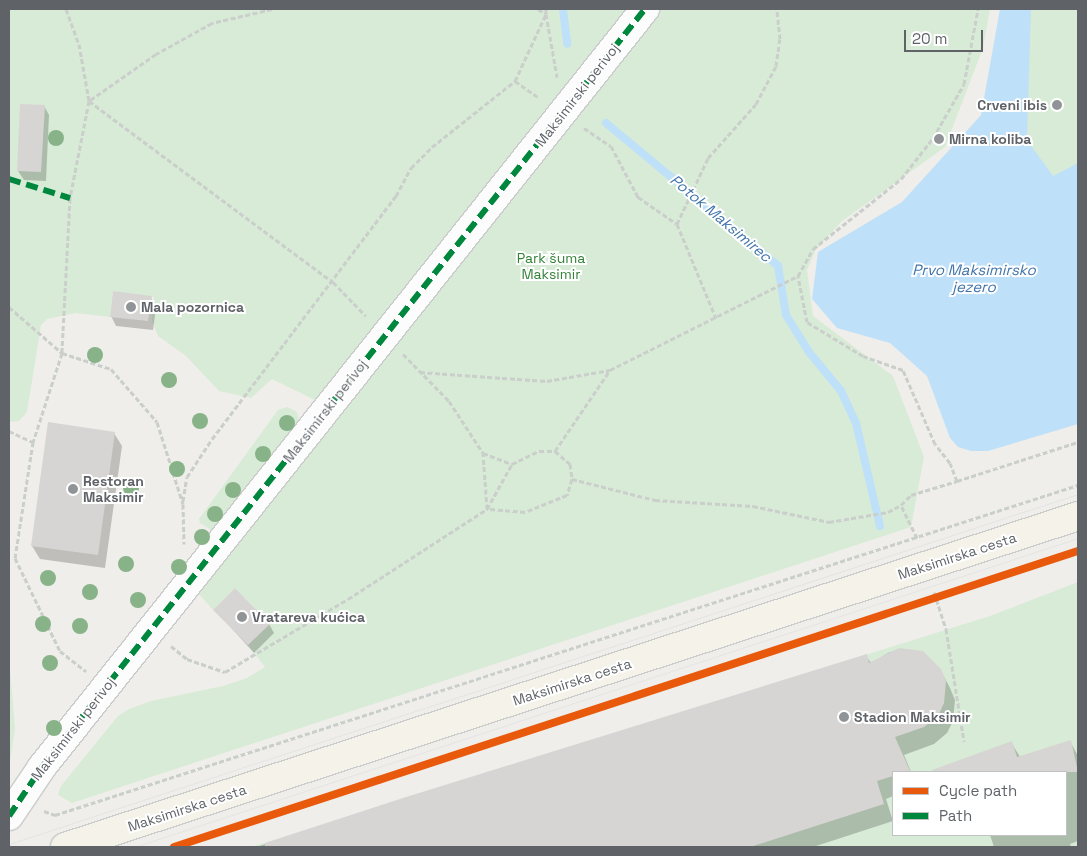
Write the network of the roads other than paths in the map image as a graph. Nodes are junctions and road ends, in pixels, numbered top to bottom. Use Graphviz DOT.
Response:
graph roads {
  1 [pos="645,9"];
  2 [pos="1078,516"];
  3 [pos="9,816"];
  4 [pos="65,847"];
  1 -- 3 [label="street, Maksimirski perivoj"];
  2 -- 4 [label="main road, Maksimirska cesta"];
}
